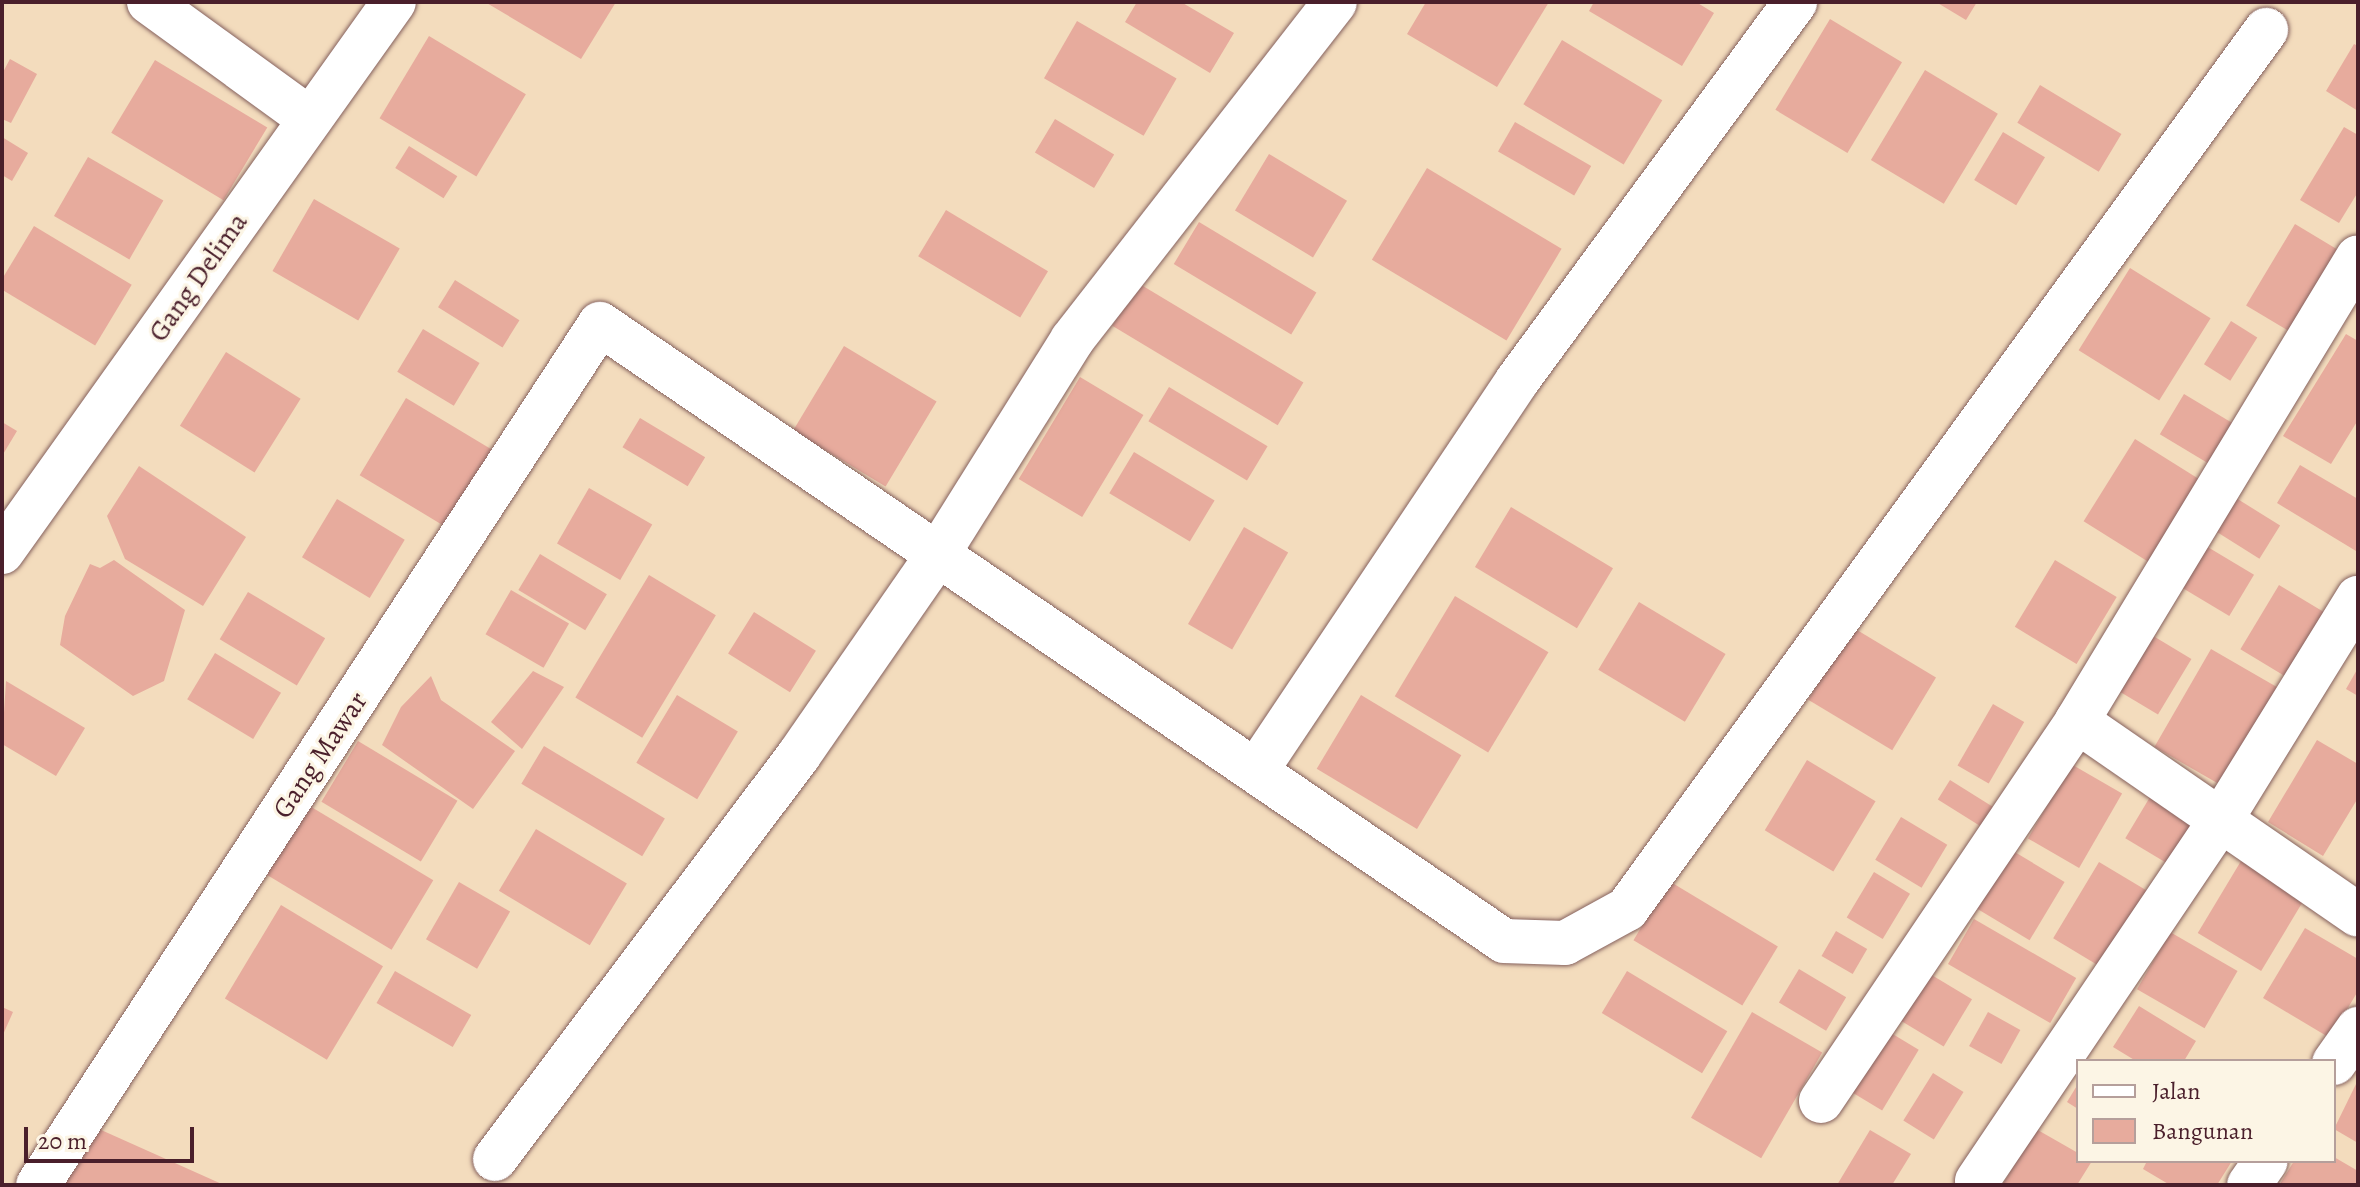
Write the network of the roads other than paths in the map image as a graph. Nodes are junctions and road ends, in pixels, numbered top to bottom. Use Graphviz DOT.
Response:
graph roads {
  1 [pos="149,2"];
  2 [pos="394,2"];
  3 [pos="1335,2"];
  4 [pos="1795,2"];
  5 [pos="2266,30"];
  6 [pos="307,117"];
  7 [pos="2358,257"];
  8 [pos="2,552"];
  9 [pos="936,557"];
  10 [pos="2358,598"];
  11 [pos="2077,721"];
  12 [pos="1258,768"];
  13 [pos="2222,818"];
  14 [pos="2358,915"];
  15 [pos="2358,1029"];
  16 [pos="2336,1060"];
  17 [pos="1821,1101"];
  18 [pos="495,1159"];
  19 [pos="2265,1163"];
  20 [pos="1977,1181"];
  21 [pos="38,1185"];
  22 [pos="2249,1185"];
  1 -- 6 [label="street"];
  2 -- 6 [label="street, Gang Delima"];
  3 -- 9 [label="street"];
  4 -- 12 [label="street"];
  5 -- 12 [label="street"];
  6 -- 8 [label="street, Gang Delima"];
  7 -- 11 [label="street"];
  9 -- 12 [label="street"];
  9 -- 18 [label="street"];
  9 -- 21 [label="street, Gang Mawar"];
  10 -- 13 [label="street"];
  11 -- 13 [label="street"];
  11 -- 17 [label="street"];
  13 -- 14 [label="street"];
  13 -- 20 [label="street"];
  15 -- 16 [label="street"];
  19 -- 22 [label="street"];
}
